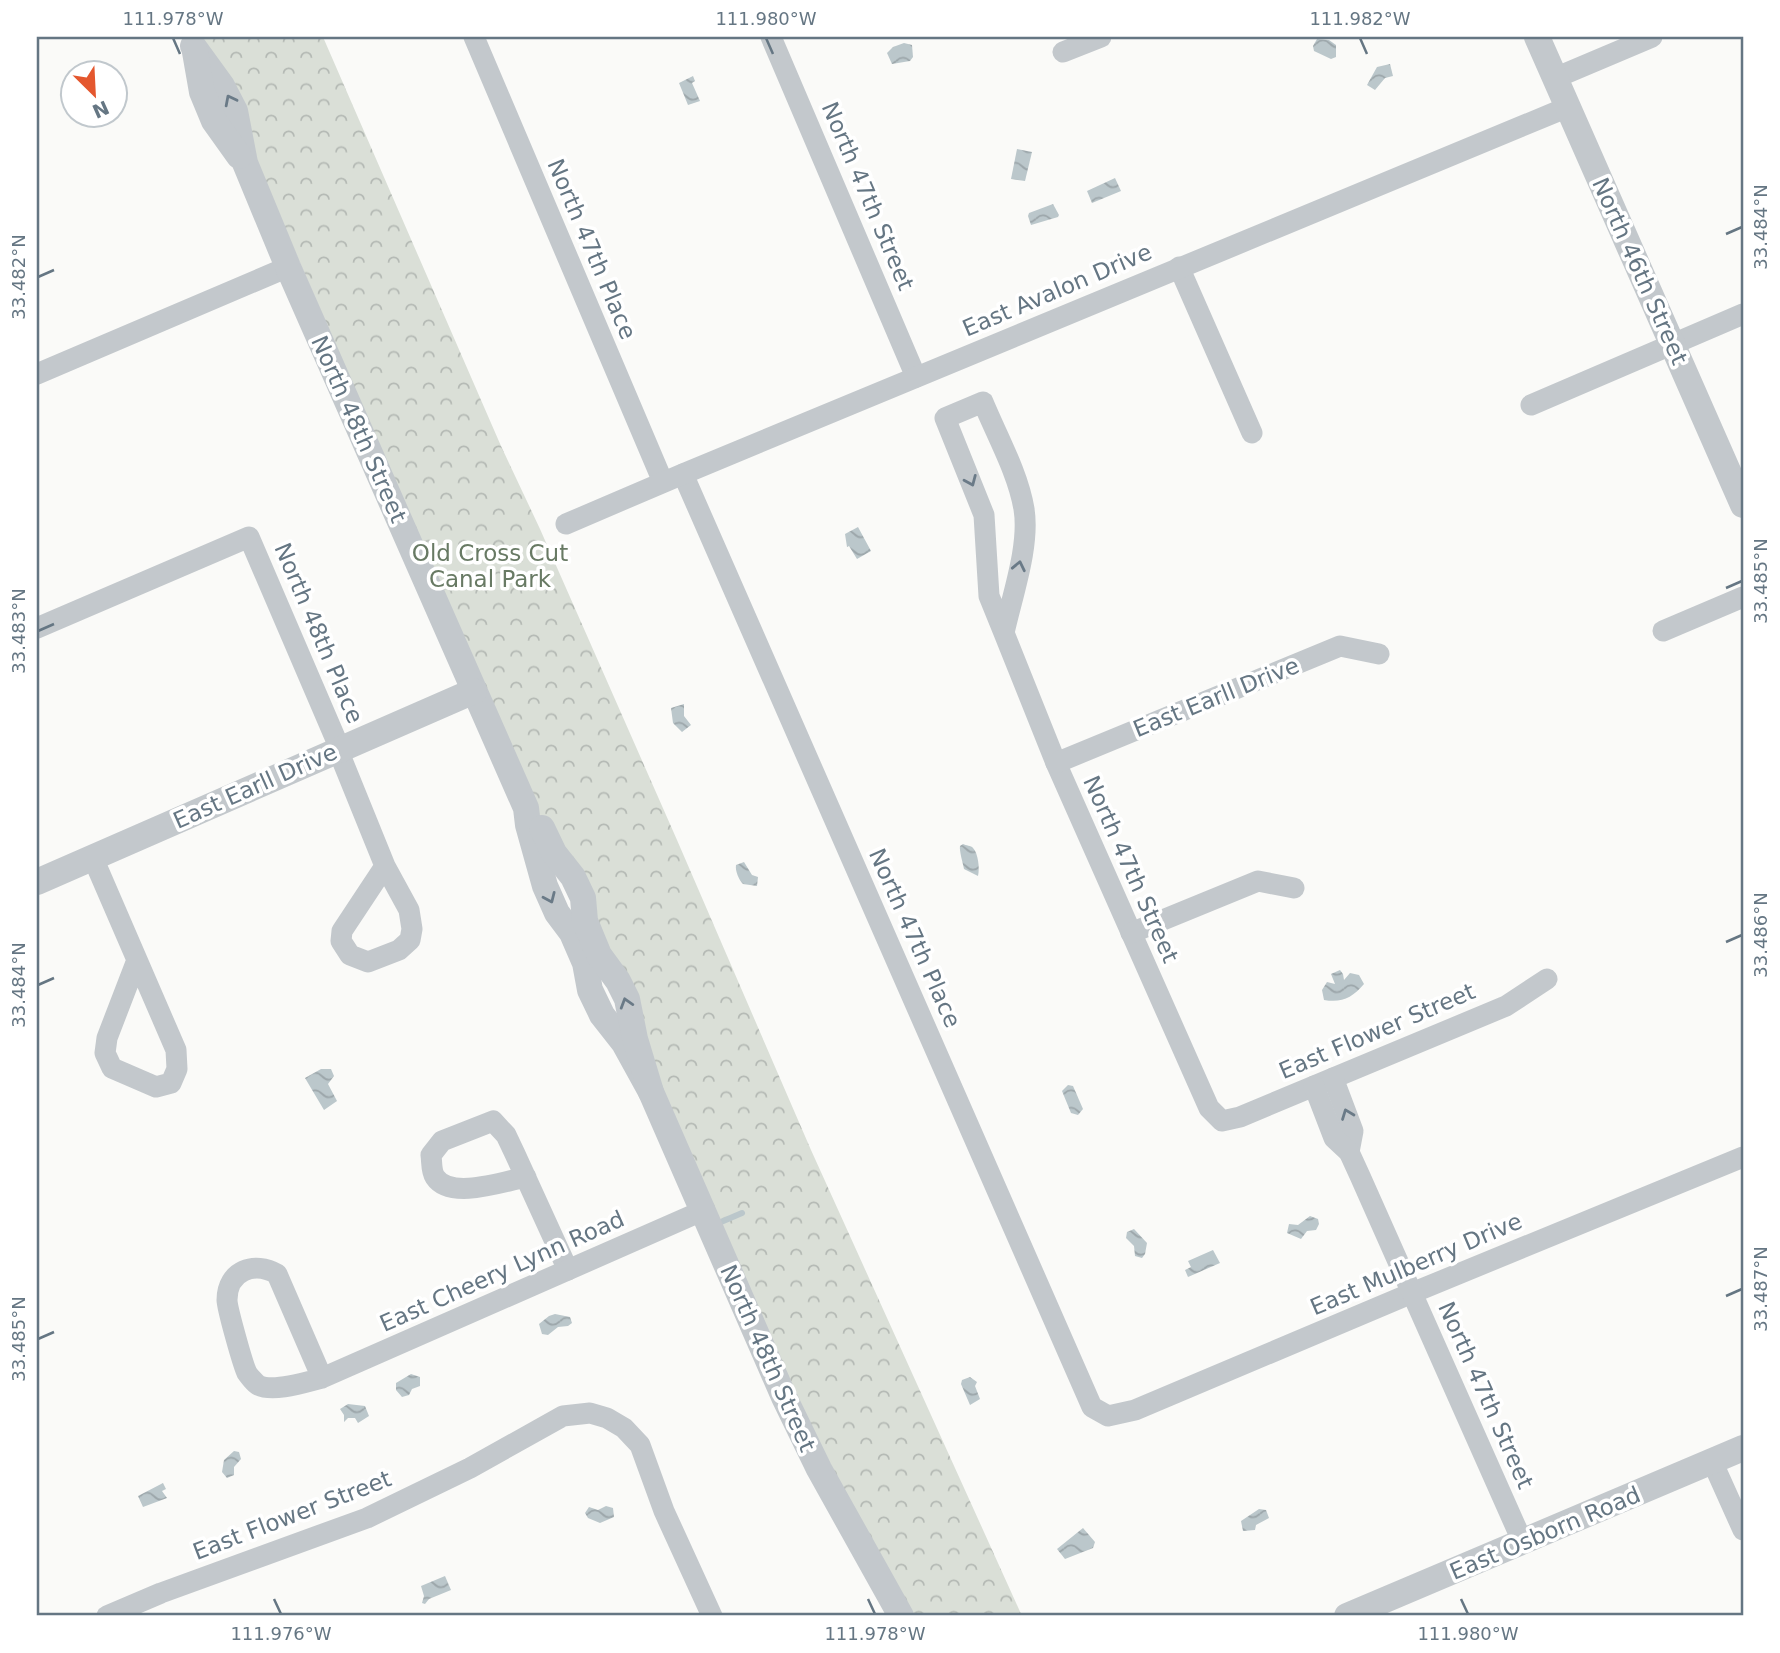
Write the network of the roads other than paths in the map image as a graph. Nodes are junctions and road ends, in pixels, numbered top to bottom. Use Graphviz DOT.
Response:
graph roads {
  1 [pos="474,37"];
  2 [pos="771,37"];
  3 [pos="1101,37"];
  4 [pos="1537,37"];
  5 [pos="1652,37"];
  6 [pos="191,41"];
  7 [pos="1063,52"];
  8 [pos="1555,78"];
  9 [pos="1568,107"];
  10 [pos="288,267"];
  11 [pos="1179,267"];
  12 [pos="1743,314"];
  13 [pos="1672,343"];
  14 [pos="37,374"];
  15 [pos="916,377"];
  16 [pos="1531,405"];
  17 [pos="1252,433"];
  18 [pos="683,474"];
  19 [pos="663,482"];
  20 [pos="1743,505"];
  21 [pos="566,524"];
  22 [pos="1743,597"];
  23 [pos="37,628"];
  24 [pos="1663,631"];
  25 [pos="1004,633"];
  26 [pos="1379,654"];
  27 [pos="474,691"];
  28 [pos="339,750"];
  29 [pos="1056,763"];
  30 [pos="93,858"];
  31 [pos="385,866"];
  32 [pos="37,882"];
  33 [pos="1294,888"];
  34 [pos="1131,933"];
  35 [pos="137,960"];
  36 [pos="1547,979"];
  37 [pos="1323,1082"];
  38 [pos="1222,1121"];
  39 [pos="1743,1157"];
  40 [pos="526,1177"];
  41 [pos="702,1211"];
  42 [pos="568,1270"];
  43 [pos="1412,1293"];
  44 [pos="322,1378"];
  45 [pos="1108,1416"];
  46 [pos="1743,1448"];
  47 [pos="1712,1461"];
  48 [pos="1743,1530"];
  49 [pos="1523,1544"];
  50 [pos="1377,1610"];
  51 [pos="107,1616"];
  52 [pos="712,1616"];
  53 [pos="901,1616"];
  54 [pos="1347,1616"];
  1 -- 19 [label="street, North 47th Place"];
  2 -- 15 [label="street, North 47th Street"];
  3 -- 7 [label="street"];
  4 -- 8 [label="street, North 46th Street"];
  5 -- 8 [label="street"];
  6 -- 10 [label="street, North 48th Street"];
  8 -- 9 [label="street, North 46th Street"];
  9 -- 11 [label="street, East Avalon Drive"];
  9 -- 13 [label="street, North 46th Street"];
  10 -- 14 [label="street"];
  10 -- 27 [label="street, North 48th Street"];
  11 -- 15 [label="street, East Avalon Drive"];
  11 -- 17 [label="street"];
  12 -- 13 [label="street"];
  13 -- 16 [label="street"];
  13 -- 20 [label="street, North 46th Street"];
  15 -- 18 [label="street, East Avalon Drive"];
  18 -- 19 [label="street, East Avalon Drive"];
  18 -- 45 [label="street, North 47th Place"];
  19 -- 21 [label="street, East Avalon Drive"];
  22 -- 24 [label="street"];
  23 -- 28 [label="street, North 48th Place"];
  25 -- 25 [label="street, North 47th Street, one-way"];
  25 -- 29 [label="street, North 47th Street"];
  26 -- 29 [label="street, East Earll Drive"];
  27 -- 28 [label="street, East Earll Drive"];
  27 -- 41 [label="street, North 48th Street"];
  28 -- 30 [label="street, East Earll Drive"];
  28 -- 31 [label="street, North 48th Place"];
  29 -- 34 [label="street, North 47th Street"];
  30 -- 32 [label="street, East Earll Drive"];
  30 -- 35 [label="street"];
  33 -- 34 [label="street"];
  34 -- 38 [label="street, North 47th Street"];
  35 -- 35 [label="street"];
  36 -- 37 [label="street, East Flower Street"];
  37 -- 38 [label="street, East Flower Street"];
  37 -- 43 [label="street, North 47th Street"];
  39 -- 43 [label="street, East Mulberry Drive"];
  40 -- 42 [label="street"];
  41 -- 42 [label="street, East Cheery Lynn Road"];
  41 -- 53 [label="street, North 48th Street"];
  42 -- 44 [label="street, East Cheery Lynn Road"];
  43 -- 45 [label="street, East Mulberry Drive"];
  43 -- 49 [label="street, North 47th Street"];
  44 -- 44 [label="street, East Cheery Lynn Road"];
  46 -- 47 [label="street, East Osborn Road"];
  47 -- 48 [label="street"];
  47 -- 49 [label="street, East Osborn Road"];
  49 -- 50 [label="street, East Osborn Road"];
  50 -- 54 [label="street, East Osborn Road"];
  51 -- 52 [label="street, East Flower Street"];
}
